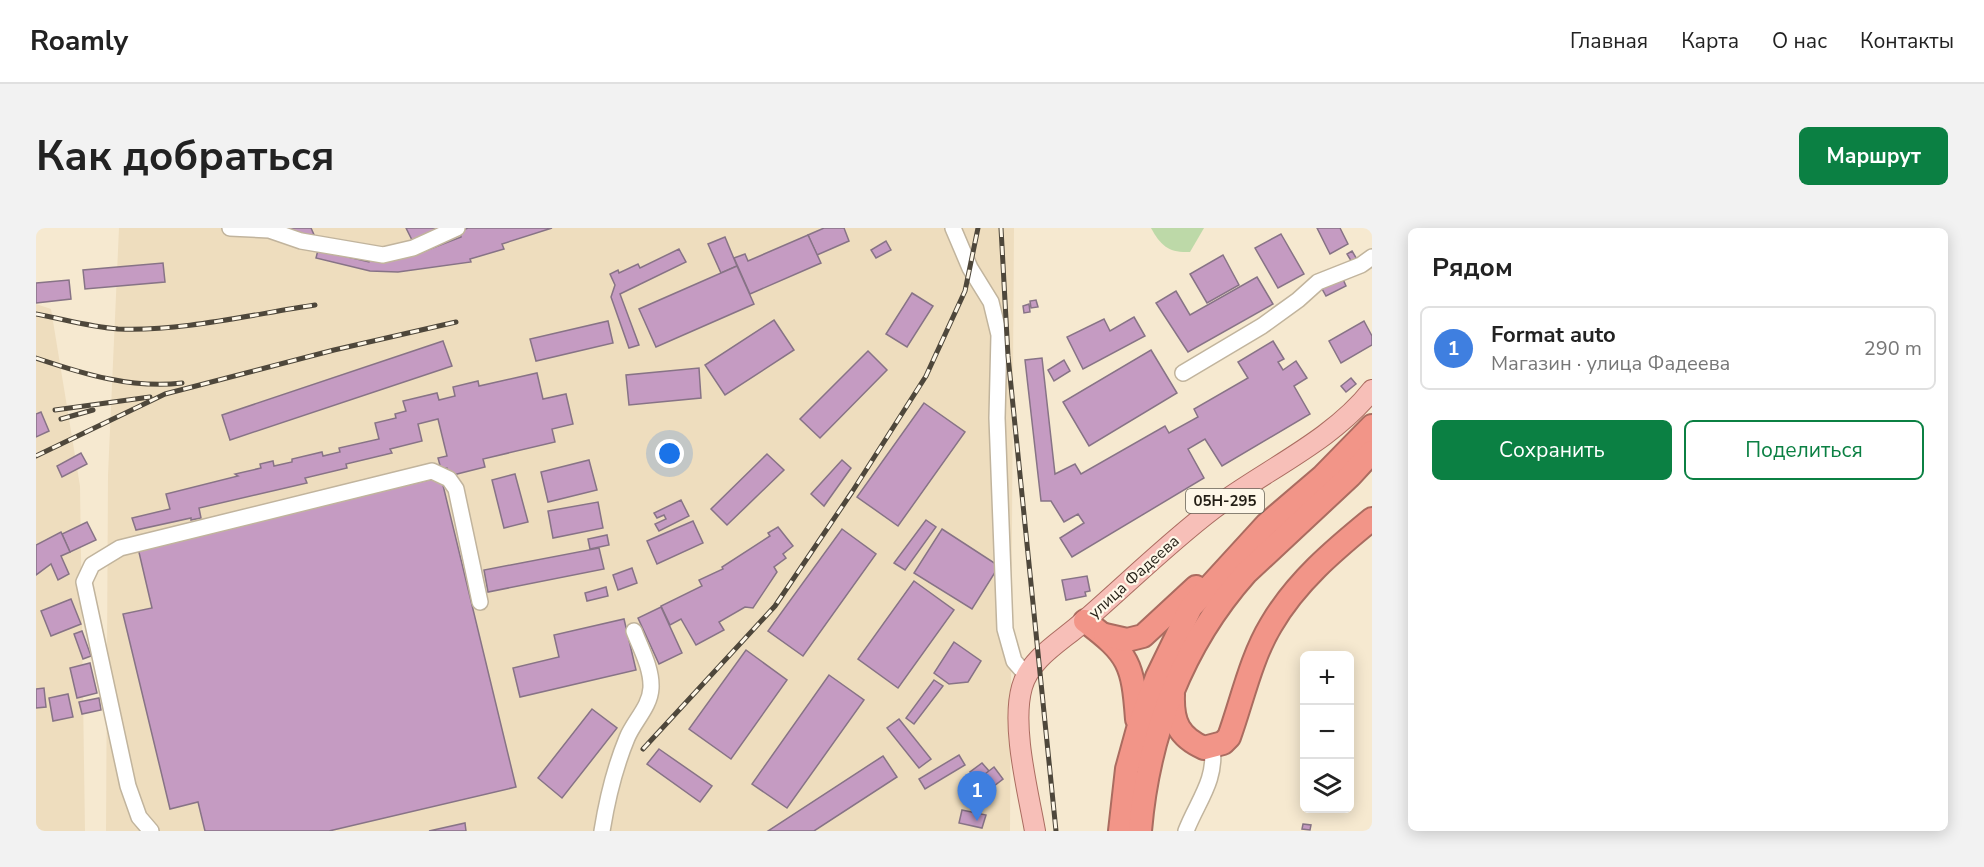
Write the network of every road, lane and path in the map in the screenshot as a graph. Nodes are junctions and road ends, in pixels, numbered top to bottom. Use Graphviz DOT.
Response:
graph roads {
  1 [pos="230,228"];
  2 [pos="457,228"];
  3 [pos="953,228"];
  4 [pos="1372,257"];
  5 [pos="1183,373"];
  6 [pos="1372,390"];
  7 [pos="1372,426"];
  8 [pos="1372,452"];
  9 [pos="1372,519"];
  10 [pos="1214,579"];
  11 [pos="480,602"];
  12 [pos="1085,621"];
  13 [pos="634,631"];
  14 [pos="1105,635"];
  15 [pos="1027,676"];
  16 [pos="1174,685"];
  17 [pos="1138,729"];
  18 [pos="1203,745"];
  19 [pos="1143,802"];
  20 [pos="151,831"];
  21 [pos="602,831"];
  22 [pos="1035,831"];
  23 [pos="1120,831"];
  24 [pos="1140,831"];
  25 [pos="1186,831"];
  1 -- 2 [label="street"];
  3 -- 15 [label="street"];
  4 -- 5 [label="street"];
  6 -- 12 [label="main road, улица Фадеева / 05Н-295"];
  7 -- 10 [label="highway"];
  8 -- 16 [label="highway"];
  9 -- 18 [label="highway"];
  10 -- 14 [label="highway"];
  10 -- 17 [label="highway"];
  11 -- 20 [label="street"];
  12 -- 14 [label="highway"];
  12 -- 15 [label="main road, улица Фадеева"];
  13 -- 21 [label="street"];
  14 -- 17 [label="highway"];
  15 -- 22 [label="main road, улица Фадеева"];
  16 -- 18 [label="highway"];
  16 -- 19 [label="highway"];
  17 -- 23 [label="highway"];
  18 -- 19 [label="highway"];
  18 -- 25 [label="street"];
  19 -- 24 [label="highway"];
}
